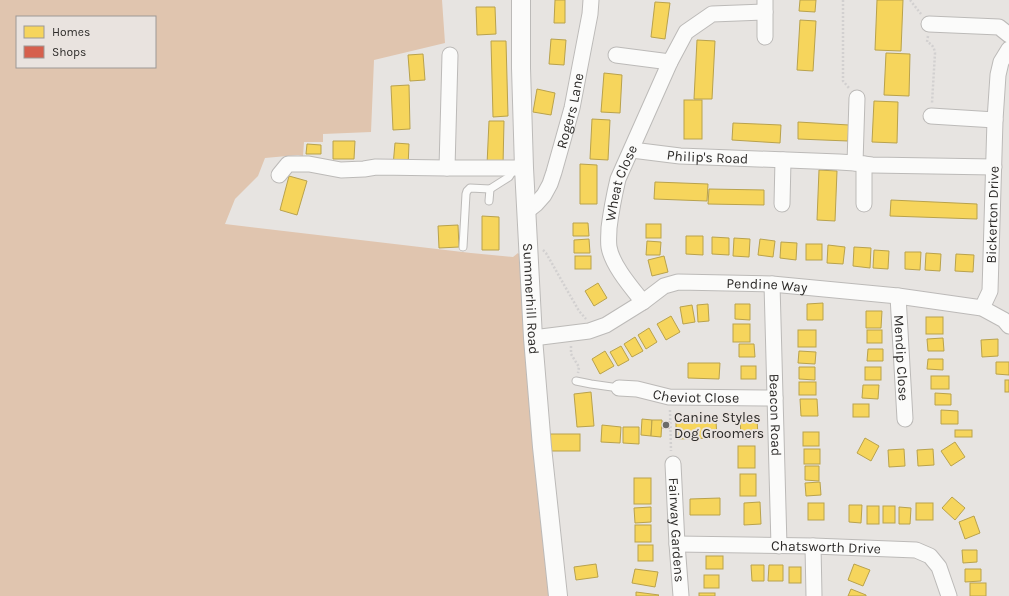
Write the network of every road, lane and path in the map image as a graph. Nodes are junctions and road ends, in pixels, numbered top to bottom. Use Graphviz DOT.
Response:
graph roads {
  1 [pos="521,0"];
  2 [pos="591,0"];
  3 [pos="843,0"];
  4 [pos="910,0"];
  5 [pos="765,6"];
  6 [pos="929,24"];
  7 [pos="1009,35"];
  8 [pos="765,37"];
  9 [pos="1009,49"];
  10 [pos="450,55"];
  11 [pos="616,55"];
  12 [pos="670,62"];
  13 [pos="857,98"];
  14 [pos="931,116"];
  15 [pos="995,120"];
  16 [pos="632,150"];
  17 [pos="783,160"];
  18 [pos="859,163"];
  19 [pos="994,167"];
  20 [pos="448,168"];
  21 [pos="519,168"];
  22 [pos="279,175"];
  23 [pos="490,189"];
  24 [pos="489,201"];
  25 [pos="782,204"];
  26 [pos="864,204"];
  27 [pos="527,211"];
  28 [pos="528,234"];
  29 [pos="463,246"];
  30 [pos="772,284"];
  31 [pos="898,296"];
  32 [pos="642,302"];
  33 [pos="982,308"];
  34 [pos="1009,326"];
  35 [pos="594,329"];
  36 [pos="570,333"];
  37 [pos="532,338"];
  38 [pos="576,381"];
  39 [pos="619,388"];
  40 [pos="669,397"];
  41 [pos="775,398"];
  42 [pos="905,419"];
  43 [pos="673,464"];
  44 [pos="677,544"];
  45 [pos="779,546"];
  46 [pos="814,546"];
  47 [pos="558,596"];
  48 [pos="681,596"];
  49 [pos="814,596"];
  50 [pos="949,596"];
  1 -- 21 [label="street, Summerhill Road"];
  2 -- 27 [label="street, Rogers Lane"];
  3 -- 13 [label="path"];
  4 -- 6 [label="path"];
  5 -- 8 [label="street, Wheat Close"];
  5 -- 12 [label="street, Wheat Close"];
  6 -- 7 [label="street"];
  6 -- 14 [label="path"];
  9 -- 15 [label="street, Bickerton Drive"];
  10 -- 20 [label="street"];
  11 -- 12 [label="street"];
  12 -- 16 [label="street, Wheat Close"];
  13 -- 18 [label="street"];
  14 -- 15 [label="street"];
  15 -- 19 [label="street, Bickerton Drive"];
  16 -- 17 [label="street, Philip's Road"];
  16 -- 32 [label="street, Wheat Close"];
  17 -- 18 [label="street, Philip's Road"];
  17 -- 25 [label="street"];
  18 -- 19 [label="street, Philip's Road"];
  18 -- 26 [label="street"];
  19 -- 33 [label="street, Bickerton Drive"];
  20 -- 21 [label="street"];
  20 -- 22 [label="street"];
  21 -- 23 [label="lane"];
  21 -- 27 [label="street, Summerhill Road"];
  23 -- 24 [label="lane"];
  23 -- 29 [label="lane"];
  27 -- 28 [label="street, Summerhill Road"];
  28 -- 35 [label="path"];
  28 -- 37 [label="street, Summerhill Road"];
  30 -- 31 [label="street, Pendine Way"];
  30 -- 32 [label="street, Pendine Way"];
  30 -- 41 [label="street, Beacon Road"];
  31 -- 33 [label="street, Pendine Way"];
  31 -- 42 [label="street, Mendip Close"];
  32 -- 35 [label="street, Pendine Way"];
  33 -- 34 [label="street, Pendine Way"];
  35 -- 36 [label="street, Pendine Way"];
  36 -- 37 [label="street, Pendine Way"];
  36 -- 38 [label="path"];
  37 -- 47 [label="street, Summerhill Road"];
  38 -- 39 [label="lane"];
  39 -- 40 [label="street, Cheviot Close"];
  40 -- 41 [label="street, Cheviot Close"];
  40 -- 43 [label="path"];
  41 -- 45 [label="street, Beacon Road"];
  43 -- 44 [label="street, Fairway Gardens"];
  44 -- 45 [label="street, Chatsworth Drive"];
  44 -- 48 [label="street, Fairway Gardens"];
  45 -- 46 [label="street, Chatsworth Drive"];
  46 -- 49 [label="street"];
  46 -- 50 [label="street, Chatsworth Drive"];
}
